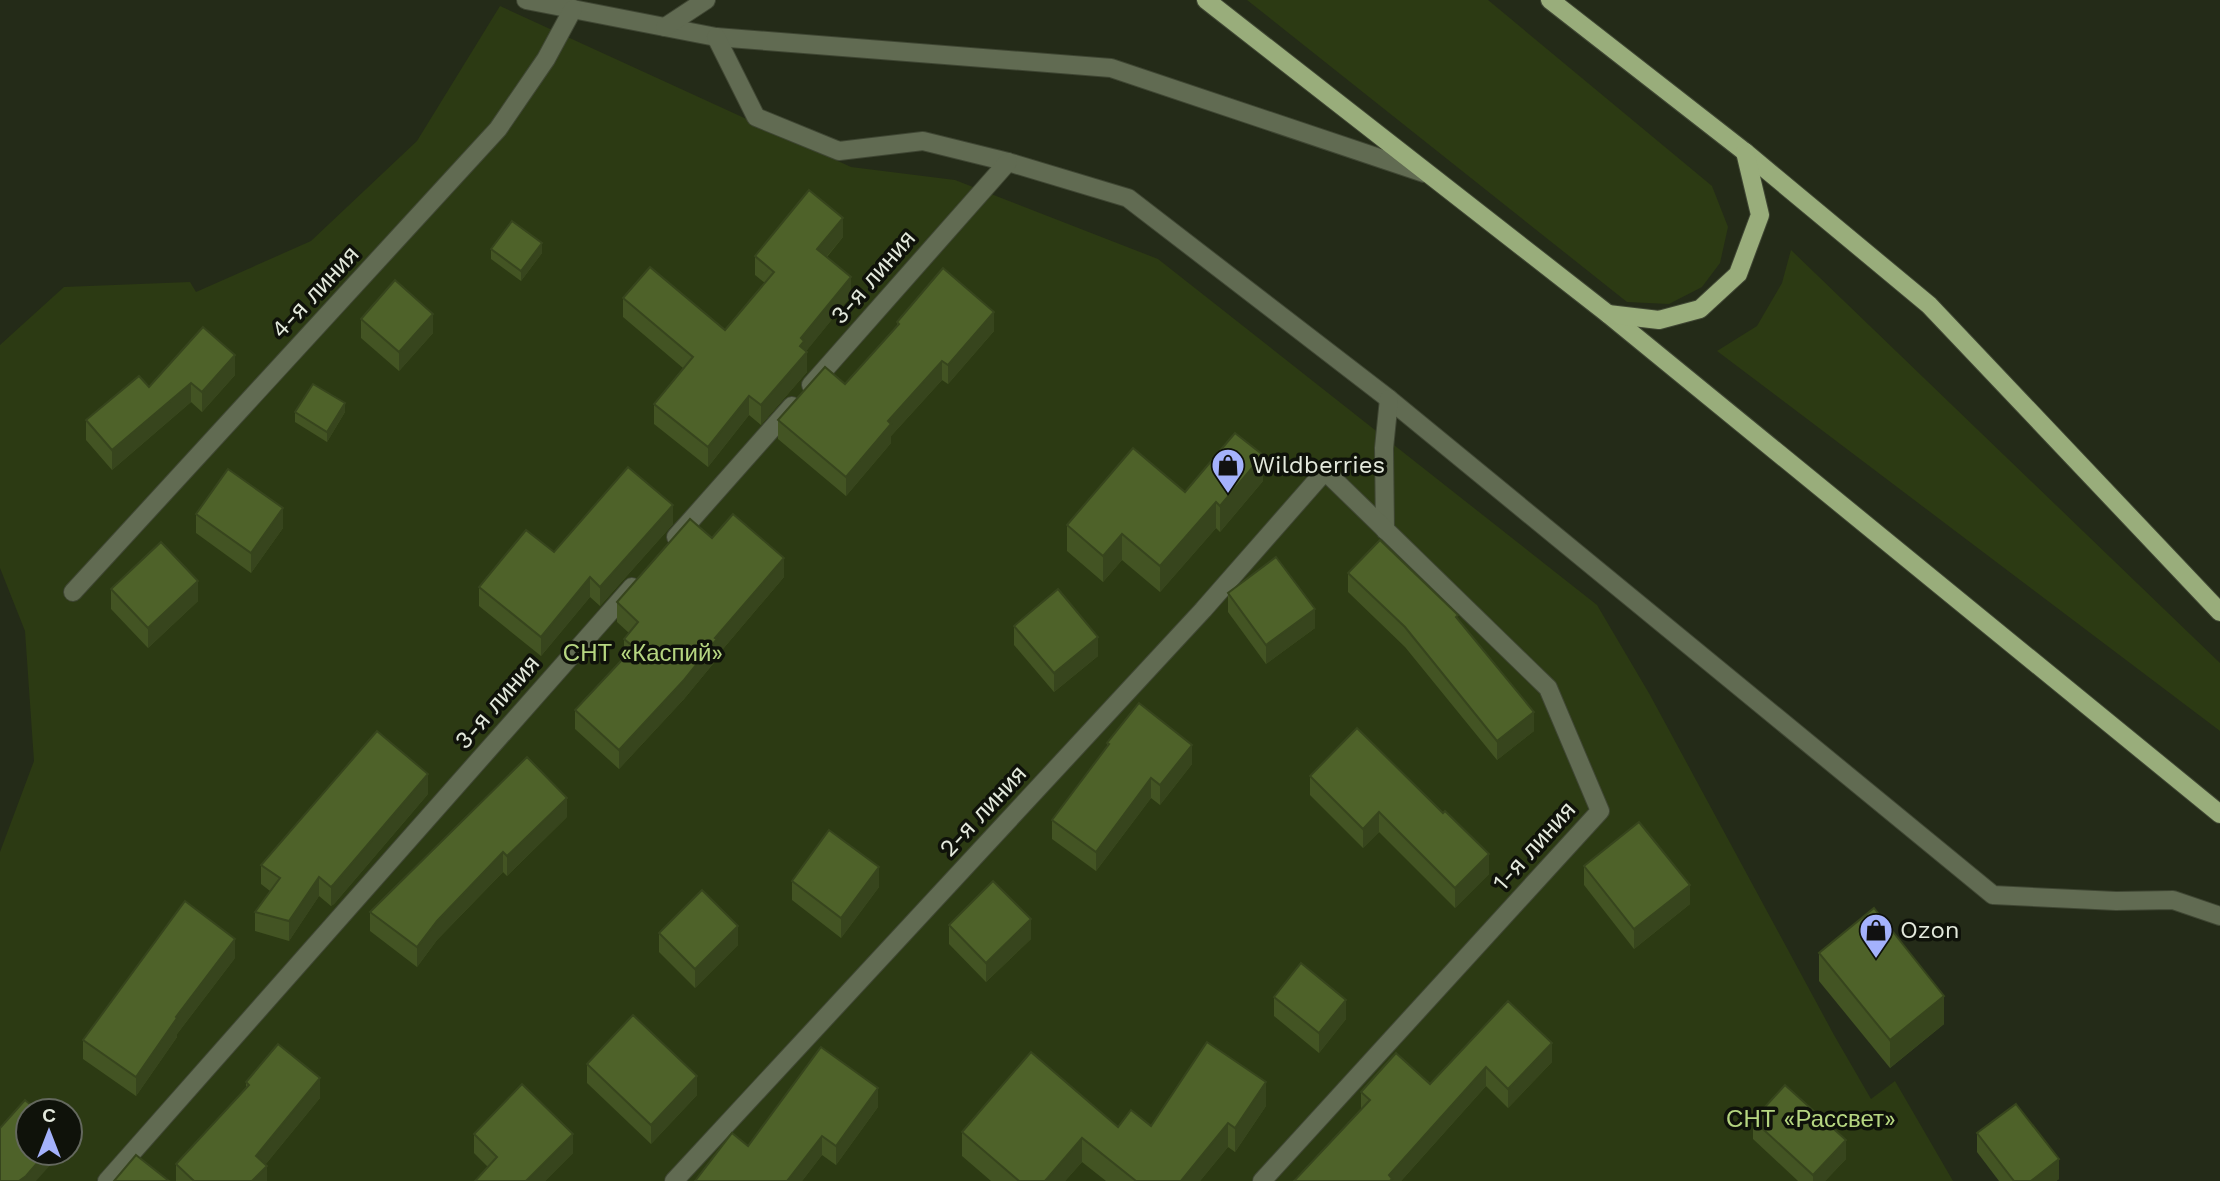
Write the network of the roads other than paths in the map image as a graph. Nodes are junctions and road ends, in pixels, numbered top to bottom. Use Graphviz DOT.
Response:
graph roads {
  1 [pos="526,0"];
  2 [pos="706,0"];
  3 [pos="1206,0"];
  4 [pos="1550,0"];
  5 [pos="573,9"];
  6 [pos="665,27"];
  7 [pos="716,37"];
  8 [pos="1745,152"];
  9 [pos="1008,162"];
  10 [pos="1429,174"];
  11 [pos="1608,314"];
  12 [pos="1389,399"];
  13 [pos="1325,471"];
  14 [pos="1385,530"];
  15 [pos="668,547"];
  16 [pos="640,578"];
  17 [pos="73,592"];
  18 [pos="2220,612"];
  19 [pos="2220,814"];
  20 [pos="2220,916"];
  21 [pos="107,1181"];
  22 [pos="674,1181"];
  23 [pos="1262,1181"];
  1 -- 5 [label="street"];
  2 -- 6 [label="street"];
  3 -- 10 [label="main road"];
  4 -- 8 [label="main road"];
  5 -- 6 [label="street"];
  5 -- 17 [label="street, 4-я линия"];
  6 -- 7 [label="street"];
  7 -- 9 [label="street"];
  7 -- 10 [label="street"];
  8 -- 11 [label="main road"];
  8 -- 18 [label="main road"];
  9 -- 12 [label="street"];
  9 -- 15 [label="street, 3-я линия"];
  10 -- 11 [label="main road"];
  11 -- 19 [label="main road"];
  12 -- 14 [label="street"];
  12 -- 20 [label="street"];
  13 -- 14 [label="street, 1-я линия"];
  13 -- 22 [label="street, 2-я линия"];
  14 -- 23 [label="street, 1-я линия"];
  16 -- 21 [label="street, 3-я линия"];
}
